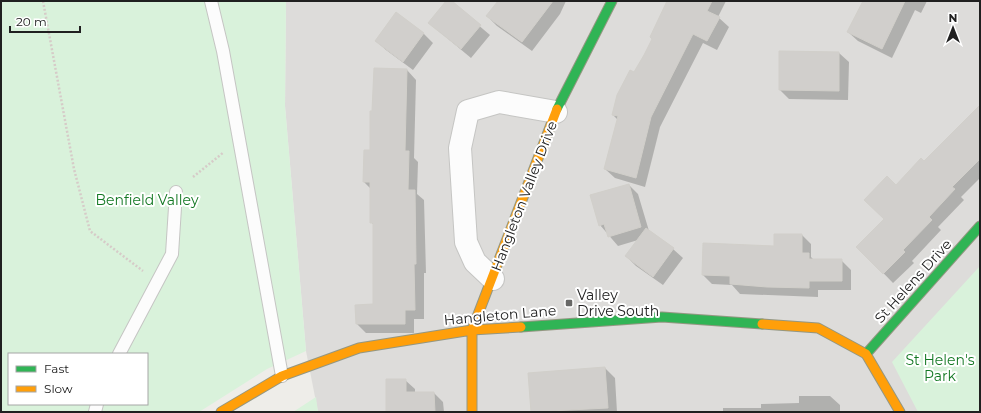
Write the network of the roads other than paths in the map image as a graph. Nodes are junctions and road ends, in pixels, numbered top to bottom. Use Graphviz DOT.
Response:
graph roads {
  1 [pos="211,1"];
  2 [pos="612,1"];
  3 [pos="556,112"];
  4 [pos="176,192"];
  5 [pos="980,226"];
  6 [pos="493,279"];
  7 [pos="472,330"];
  8 [pos="120,353"];
  9 [pos="866,354"];
  10 [pos="282,376"];
  11 [pos="221,412"];
  12 [pos="472,412"];
  13 [pos="900,412"];
  1 -- 10 [label="lane"];
  2 -- 3 [label="street, Hangleton Valley Drive"];
  3 -- 6 [label="street, Hangleton Valley Drive"];
  3 -- 6 [label="street, Hangleton Valley Drive"];
  4 -- 8 [label="lane"];
  5 -- 9 [label="street, St Helens Drive"];
  6 -- 7 [label="street, Hangleton Valley Drive"];
  7 -- 9 [label="street, Hangleton Lane"];
  7 -- 10 [label="street, Hangleton Lane"];
  7 -- 12 [label="street, Hangleton Valley Drive"];
  9 -- 13 [label="street"];
  10 -- 11 [label="street, Hangleton Lane"];
}
